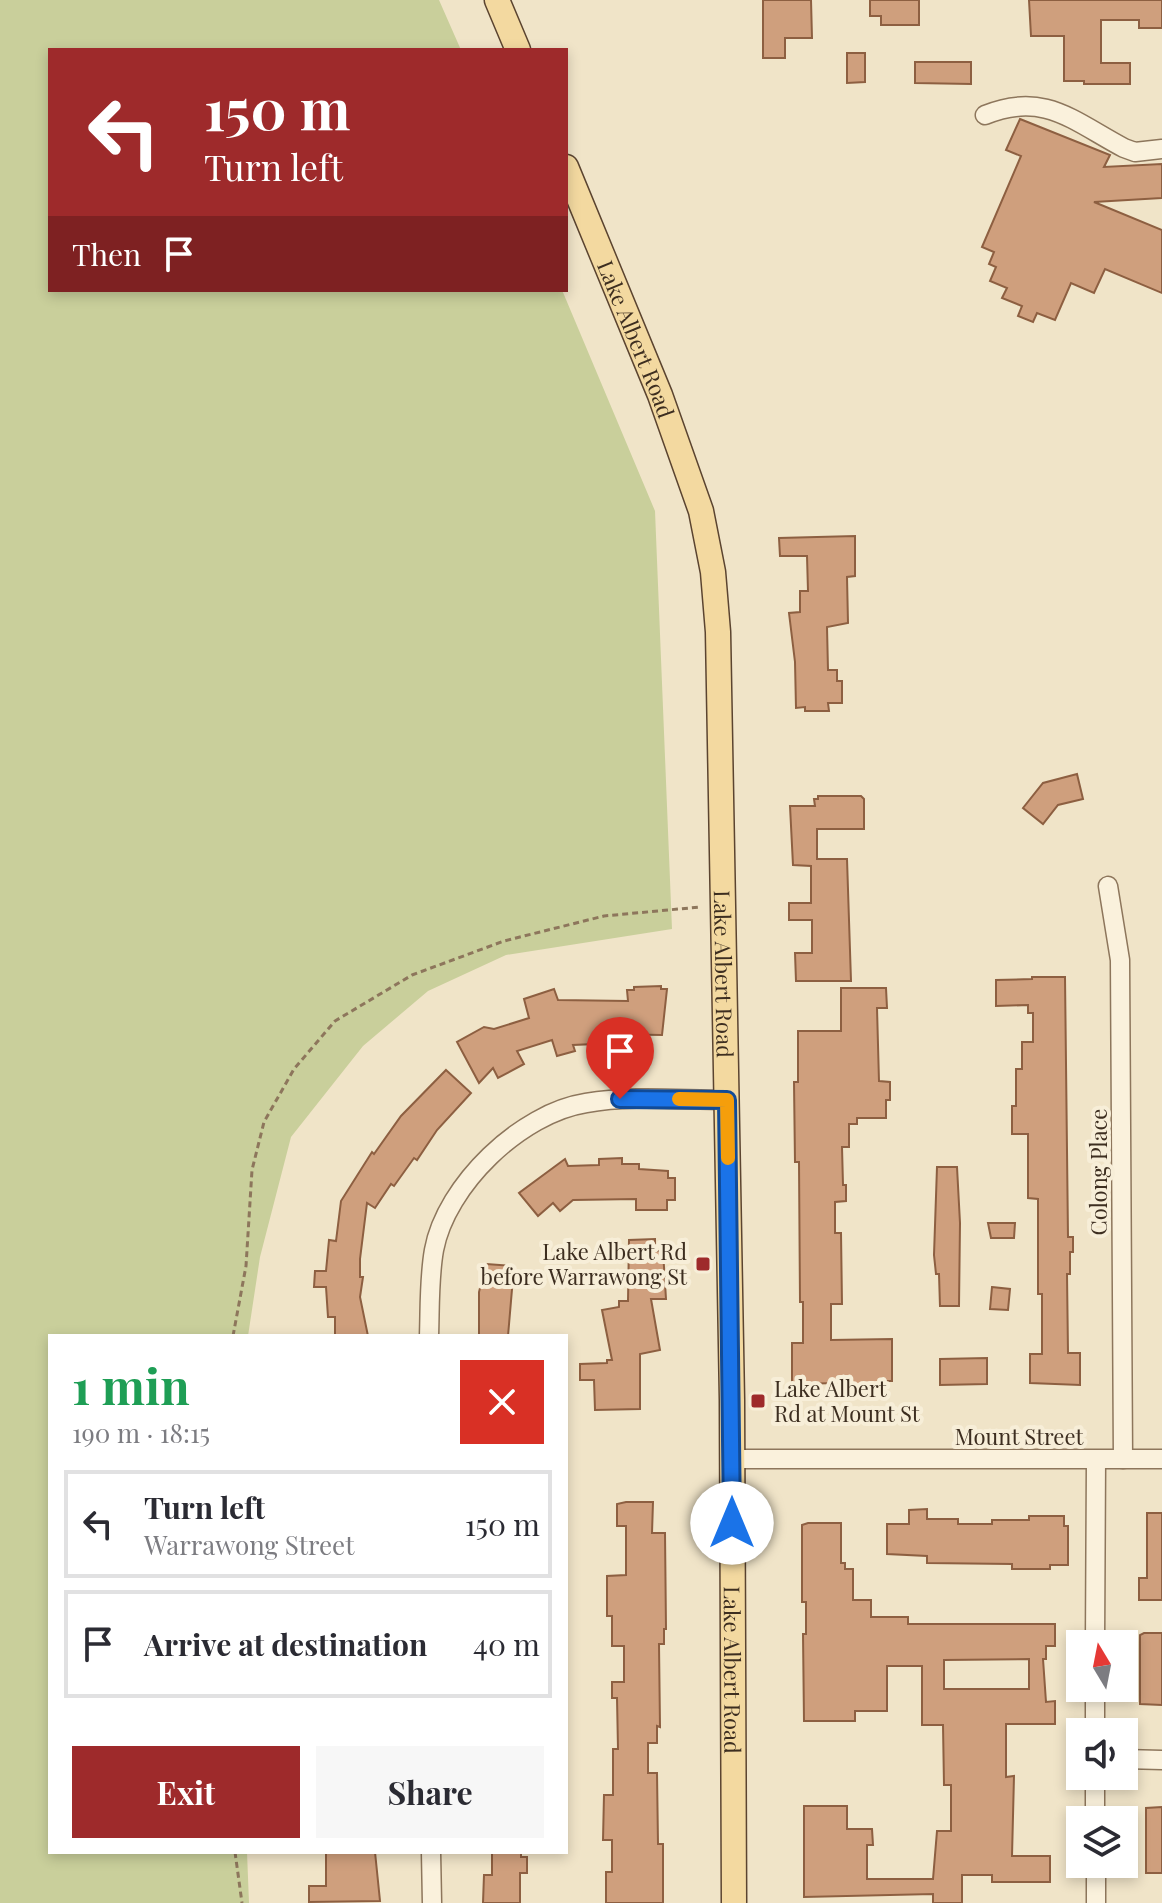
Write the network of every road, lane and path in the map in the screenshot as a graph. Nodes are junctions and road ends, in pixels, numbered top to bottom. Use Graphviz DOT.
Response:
graph roads {
  1 [pos="497,0"];
  2 [pos="517,48"];
  3 [pos="985,115"];
  4 [pos="1162,149"];
  5 [pos="568,172"];
  6 [pos="1108,886"];
  7 [pos="724,905"];
  8 [pos="727,1100"];
  9 [pos="233,1334"];
  10 [pos="429,1334"];
  11 [pos="732,1459"];
  12 [pos="1123,1459"];
  13 [pos="1162,1459"];
  14 [pos="1096,1460"];
  15 [pos="1095,1630"];
  16 [pos="1138,1759"];
  17 [pos="1162,1760"];
  18 [pos="235,1854"];
  19 [pos="431,1854"];
  20 [pos="1096,1878"];
  21 [pos="242,1903"];
  22 [pos="432,1903"];
  23 [pos="734,1903"];
  24 [pos="1096,1903"];
  1 -- 2 [label="main road"];
  3 -- 4 [label="street"];
  5 -- 7 [label="main road, Lake Albert Road"];
  6 -- 12 [label="street, Colong Place"];
  7 -- 8 [label="main road, Lake Albert Road"];
  7 -- 9 [label="path"];
  8 -- 10 [label="street"];
  8 -- 11 [label="main road, Lake Albert Road"];
  11 -- 14 [label="street, Mount Street"];
  11 -- 23 [label="main road, Lake Albert Road"];
  12 -- 13 [label="street, Mount Street"];
  12 -- 14 [label="street, Mount Street"];
  14 -- 15 [label="street"];
  16 -- 17 [label="street"];
  18 -- 21 [label="path"];
  19 -- 22 [label="street"];
  20 -- 24 [label="street"];
}
